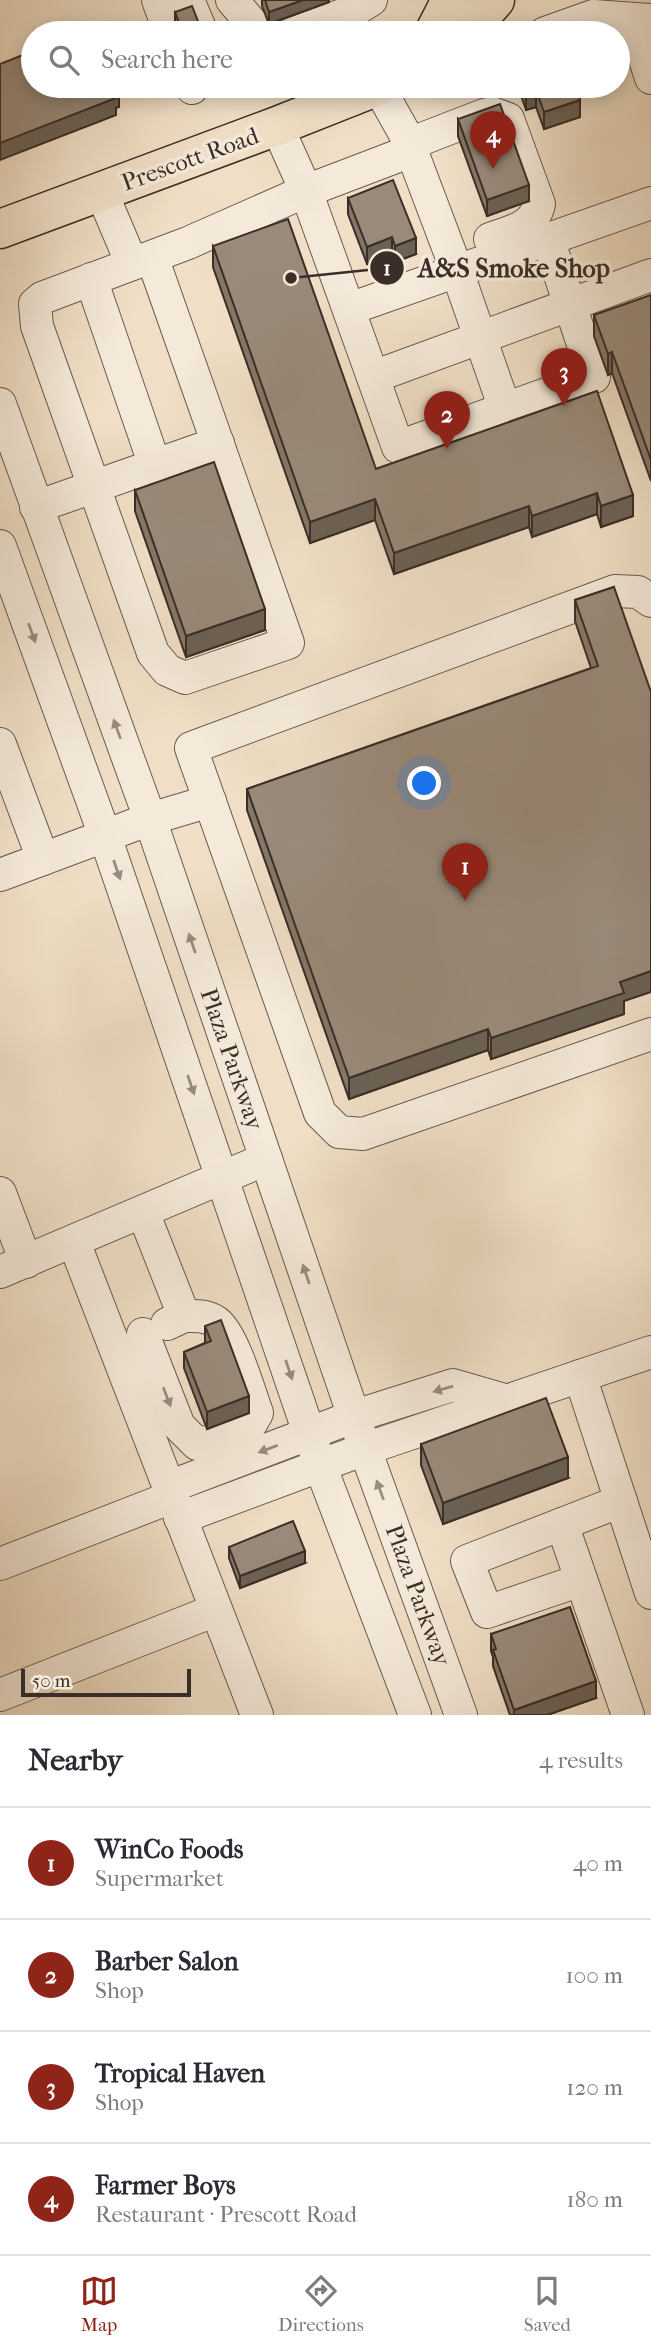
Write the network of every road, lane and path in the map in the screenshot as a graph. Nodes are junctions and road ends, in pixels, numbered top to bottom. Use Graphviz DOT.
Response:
graph roads {
  1 [pos="158,0"];
  2 [pos="188,0"];
  3 [pos="232,0"];
  4 [pos="371,0"];
  5 [pos="432,0"];
  6 [pos="451,0"];
  7 [pos="495,0"];
  8 [pos="641,19"];
  9 [pos="166,21"];
  10 [pos="197,21"];
  11 [pos="250,21"];
  12 [pos="324,21"];
  13 [pos="428,21"];
  14 [pos="440,21"];
  15 [pos="477,21"];
  16 [pos="579,21"];
  17 [pos="651,78"];
  18 [pos="348,98"];
  19 [pos="384,98"];
  20 [pos="277,126"];
  21 [pos="535,141"];
  22 [pos="410,147"];
  23 [pos="101,191"];
  24 [pos="306,191"];
  25 [pos="651,203"];
  26 [pos="0,229"];
  27 [pos="558,236"];
  28 [pos="142,261"];
  29 [pos="454,262"];
  30 [pos="651,275"];
  31 [pos="91,279"];
  32 [pos="571,304"];
  33 [pos="349,309"];
  34 [pos="481,337"];
  35 [pos="373,377"];
  36 [pos="0,404"];
  37 [pos="505,409"];
  38 [pos="218,443"];
  39 [pos="155,466"];
  40 [pos="94,488"];
  41 [pos="36,508"];
  42 [pos="0,546"];
  43 [pos="651,601"];
  44 [pos="0,744"];
  45 [pos="210,801"];
  46 [pos="150,819"];
  47 [pos="105,836"];
  48 [pos="43,859"];
  49 [pos="0,875"];
  50 [pos="651,1034"];
  51 [pos="266,1159"];
  52 [pos="223,1177"];
  53 [pos="0,1193"];
  54 [pos="143,1212"];
  55 [pos="74,1242"];
  56 [pos="13,1267"];
  57 [pos="184,1316"];
  58 [pos="143,1334"];
  59 [pos="114,1346"];
  60 [pos="651,1352"];
  61 [pos="580,1376"];
  62 [pos="508,1401"];
  63 [pos="355,1416"];
  64 [pos="310,1433"];
  65 [pos="365,1449"];
  66 [pos="320,1465"];
  67 [pos="174,1501"];
  68 [pos="621,1501"];
  69 [pos="562,1524"];
  70 [pos="0,1564"];
  71 [pos="581,1580"];
  72 [pos="651,1593"];
  73 [pos="216,1610"];
  74 [pos="0,1695"];
  75 [pos="620,1713"];
  76 [pos="257,1715"];
  77 [pos="415,1715"];
  78 [pos="461,1715"];
  1 -- 9 [label="street"];
  2 -- 10 [label="street"];
  3 -- 11 [label="street"];
  4 -- 12 [label="street"];
  5 -- 13 [label="main road"];
  6 -- 14 [label="main road"];
  7 -- 15 [label="main road"];
  8 -- 16 [label="street"];
  8 -- 17 [label="street"];
  18 -- 20 [label="main road, Prescott Road"];
  19 -- 22 [label="street"];
  20 -- 23 [label="main road, Prescott Road"];
  20 -- 24 [label="street"];
  21 -- 27 [label="street"];
  22 -- 24 [label="street"];
  22 -- 29 [label="street"];
  22 -- 29 [label="street"];
  23 -- 26 [label="main road, Prescott Road"];
  23 -- 28 [label="street"];
  24 -- 28 [label="street"];
  24 -- 33 [label="street"];
  25 -- 27 [label="street"];
  27 -- 29 [label="street"];
  27 -- 32 [label="street"];
  28 -- 31 [label="street"];
  28 -- 38 [label="street"];
  29 -- 33 [label="street"];
  29 -- 34 [label="street"];
  30 -- 32 [label="street"];
  31 -- 39 [label="street"];
  31 -- 40 [label="street"];
  32 -- 34 [label="street"];
  32 -- 37 [label="street"];
  33 -- 35 [label="street"];
  34 -- 35 [label="street"];
  34 -- 37 [label="street"];
  35 -- 37 [label="street"];
  36 -- 41 [label="street, Plaza Parkway"];
  38 -- 39 [label="street"];
  38 -- 40 [label="street"];
  39 -- 40 [label="street"];
  40 -- 41 [label="street"];
  46 -- 41 [label="street, Plaza Parkway, one-way"];
  42 -- 47 [label="street, Plaza Parkway, one-way"];
  43 -- 45 [label="street"];
  44 -- 48 [label="street"];
  45 -- 46 [label="street"];
  45 -- 50 [label="street"];
  46 -- 47 [label="street"];
  51 -- 46 [label="street, Plaza Parkway, one-way"];
  47 -- 48 [label="street"];
  47 -- 52 [label="street, Plaza Parkway, one-way"];
  48 -- 49 [label="street"];
  51 -- 52 [label="street"];
  63 -- 51 [label="street, Plaza Parkway, one-way"];
  52 -- 54 [label="street"];
  52 -- 64 [label="street, Plaza Parkway, one-way"];
  53 -- 56 [label="street"];
  54 -- 55 [label="street"];
  54 -- 57 [label="street"];
  55 -- 56 [label="street"];
  55 -- 59 [label="street"];
  57 -- 58 [label="street"];
  58 -- 57 [label="street, one-way"];
  58 -- 59 [label="street"];
  59 -- 67 [label="street"];
  60 -- 61 [label="street"];
  61 -- 62 [label="street"];
  61 -- 68 [label="street"];
  62 -- 63 [label="street, one-way"];
  62 -- 65 [label="street"];
  63 -- 64 [label="street"];
  63 -- 65 [label="street, Plaza Parkway"];
  64 -- 66 [label="street, Plaza Parkway"];
  64 -- 67 [label="street, one-way"];
  65 -- 66 [label="street"];
  78 -- 65 [label="street, Plaza Parkway, one-way"];
  66 -- 67 [label="street"];
  66 -- 77 [label="street, Plaza Parkway"];
  67 -- 70 [label="street"];
  67 -- 73 [label="street"];
  68 -- 69 [label="street"];
  68 -- 72 [label="street"];
  69 -- 71 [label="street"];
  69 -- 71 [label="street"];
  71 -- 75 [label="street"];
  73 -- 74 [label="street"];
  73 -- 76 [label="street"];
}
